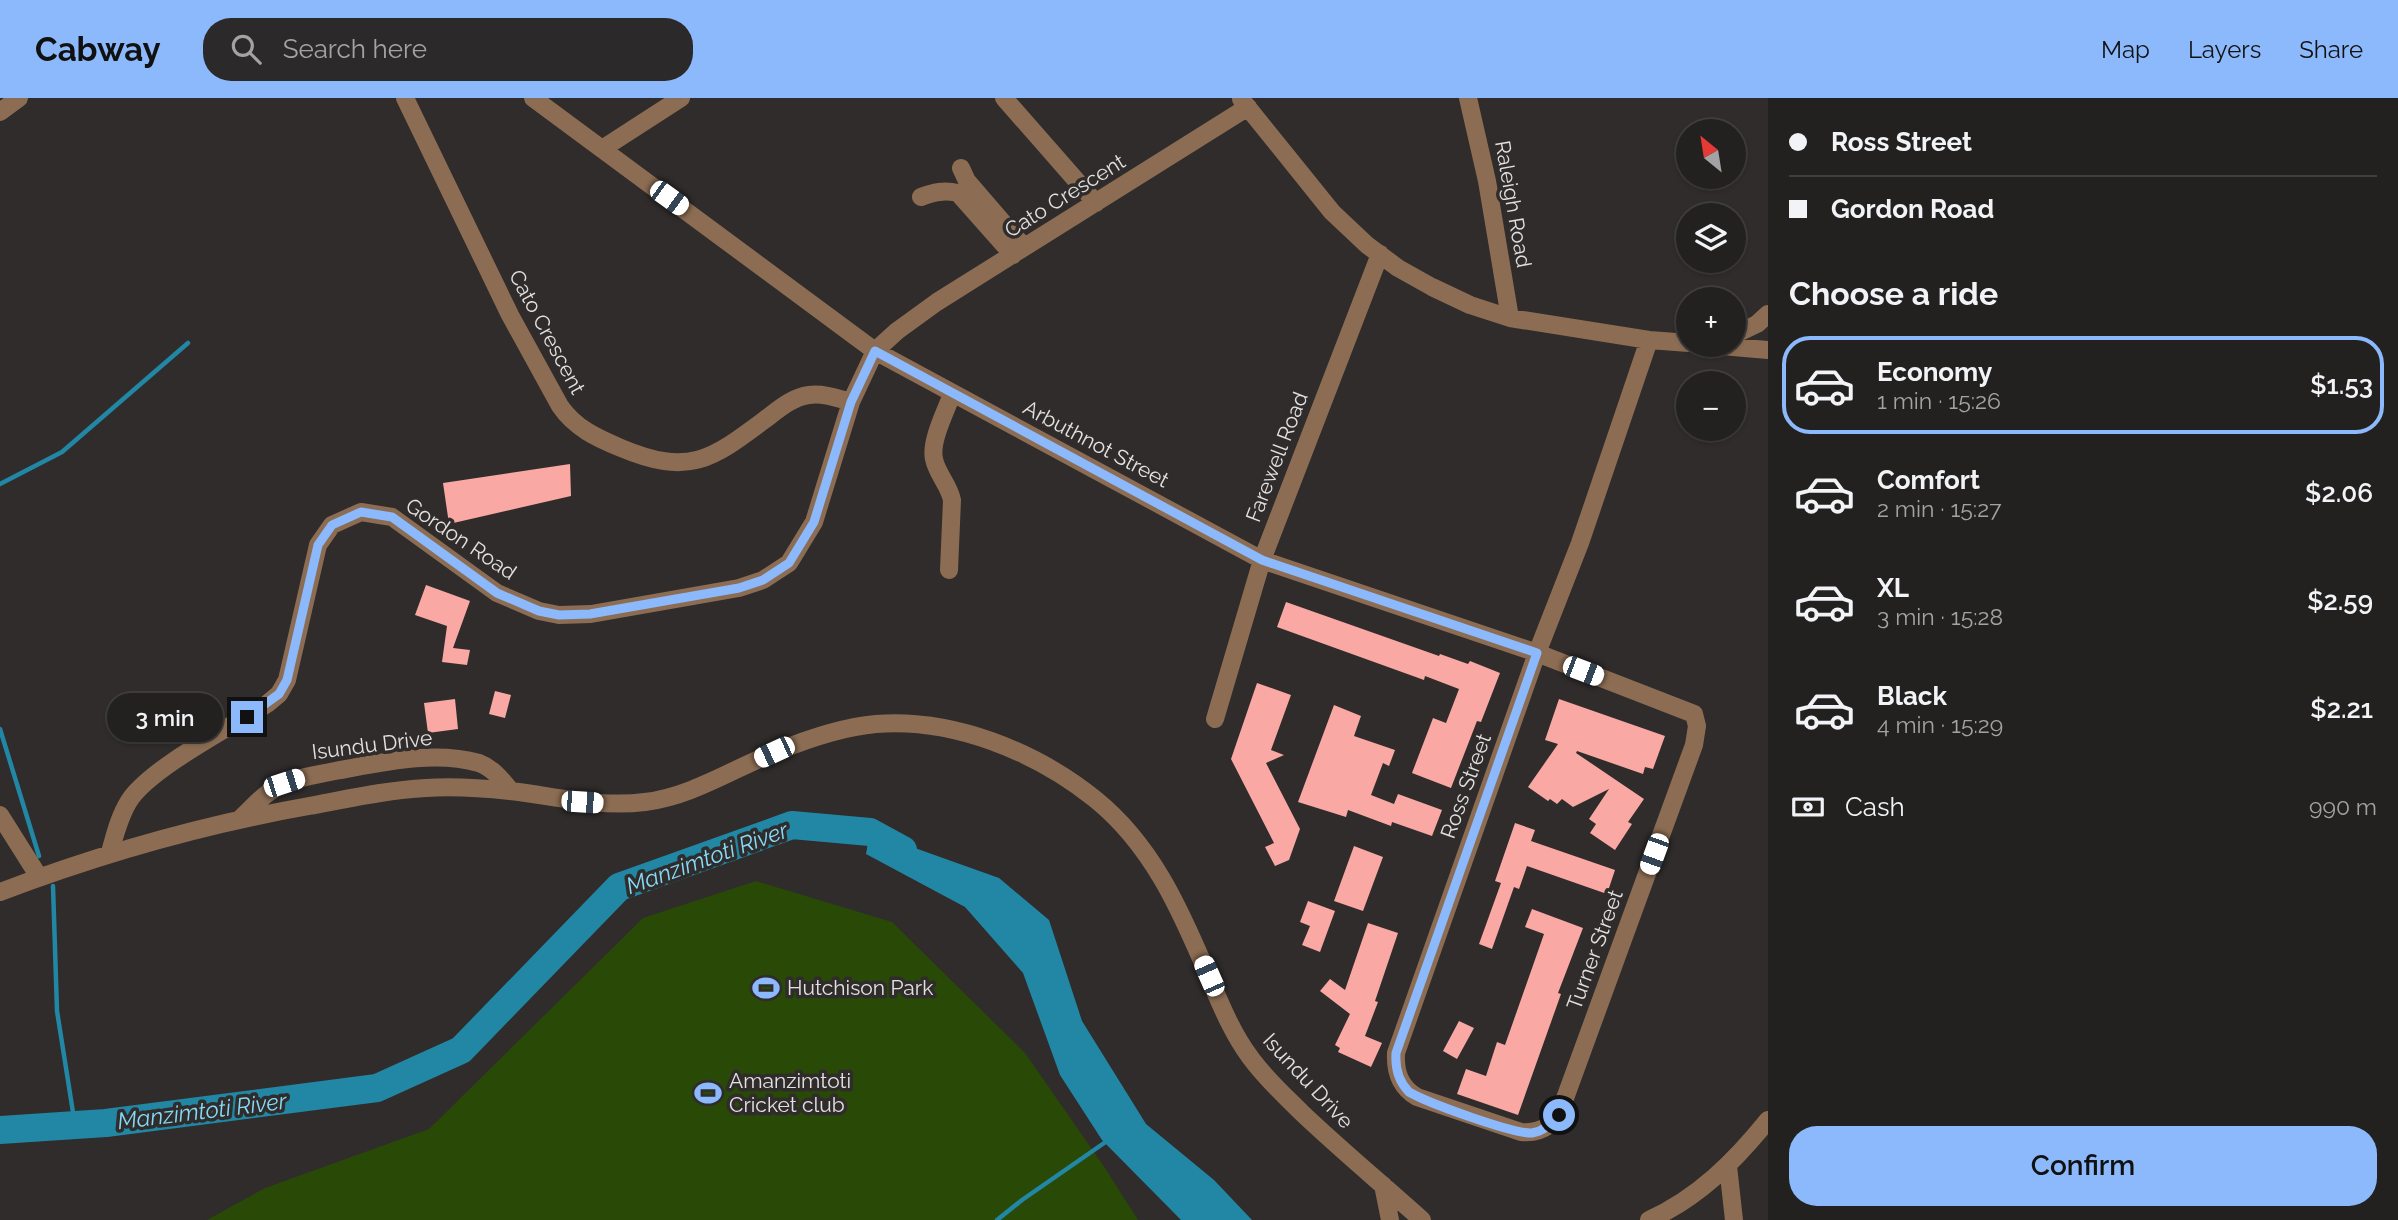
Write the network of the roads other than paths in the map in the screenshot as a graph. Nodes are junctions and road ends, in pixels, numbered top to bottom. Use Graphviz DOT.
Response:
graph roads {
  1 [pos="19,98"];
  2 [pos="405,98"];
  3 [pos="533,98"];
  4 [pos="681,98"];
  5 [pos="1004,98"];
  6 [pos="1468,98"];
  7 [pos="1244,103"];
  8 [pos="0,111"];
  9 [pos="602,149"];
  10 [pos="961,168"];
  11 [pos="921,197"];
  12 [pos="1096,203"];
  13 [pos="1018,251"];
  14 [pos="1380,254"];
  15 [pos="1768,314"];
  16 [pos="1510,318"];
  17 [pos="1746,329"];
  18 [pos="1649,340"];
  19 [pos="1676,342"];
  20 [pos="1746,348"];
  21 [pos="1768,350"];
  22 [pos="875,351"];
  23 [pos="952,394"];
  24 [pos="851,402"];
  25 [pos="1262,560"];
  26 [pos="948,570"];
  27 [pos="1537,653"];
  28 [pos="1215,719"];
  29 [pos="1696,719"];
  30 [pos="511,791"];
  31 [pos="0,815"];
  32 [pos="241,818"];
  33 [pos="110,852"];
  34 [pos="39,877"];
  35 [pos="0,892"];
  36 [pos="1559,1115"];
  37 [pos="1768,1120"];
  38 [pos="1728,1166"];
  39 [pos="1383,1185"];
  40 [pos="1690,1196"];
  41 [pos="1390,1220"];
  42 [pos="1422,1220"];
  43 [pos="1649,1220"];
  44 [pos="1673,1220"];
  45 [pos="1734,1220"];
  1 -- 8 [label="street"];
  2 -- 24 [label="street, Cato Crescent"];
  3 -- 9 [label="street, Arbuthnot Street"];
  4 -- 9 [label="street"];
  5 -- 12 [label="street"];
  6 -- 16 [label="street, Raleigh Road"];
  7 -- 12 [label="street, Cato Crescent"];
  7 -- 14 [label="street"];
  9 -- 22 [label="street, Arbuthnot Street"];
  10 -- 13 [label="street"];
  11 -- 13 [label="street"];
  12 -- 13 [label="street, Cato Crescent"];
  13 -- 22 [label="street, Cato Crescent"];
  14 -- 16 [label="street"];
  14 -- 25 [label="street, Farewell Road"];
  15 -- 17 [label="street"];
  16 -- 18 [label="street"];
  18 -- 19 [label="street"];
  18 -- 27 [label="street, Ross Street"];
  20 -- 21 [label="street"];
  22 -- 23 [label="street, Arbuthnot Street"];
  22 -- 24 [label="street, Gordon Road"];
  23 -- 25 [label="street, Arbuthnot Street"];
  23 -- 26 [label="street"];
  24 -- 33 [label="street, Gordon Road"];
  25 -- 27 [label="street, Arbuthnot Street"];
  25 -- 28 [label="street, Farewell Road"];
  27 -- 29 [label="street, Arbuthnot Street"];
  27 -- 36 [label="street, Ross Street"];
  29 -- 36 [label="street, Turner Street"];
  30 -- 32 [label="street, Isundu Drive"];
  30 -- 32 [label="street, Isundu Drive"];
  30 -- 39 [label="street, Isundu Drive"];
  31 -- 34 [label="street"];
  32 -- 33 [label="street, Isundu Drive"];
  33 -- 34 [label="street, Isundu Drive"];
  34 -- 35 [label="street, Isundu Drive"];
  37 -- 38 [label="street"];
  38 -- 40 [label="street"];
  38 -- 45 [label="street"];
  39 -- 41 [label="street"];
  39 -- 42 [label="street, Isundu Drive"];
  40 -- 43 [label="street"];
  40 -- 44 [label="street"];
}
